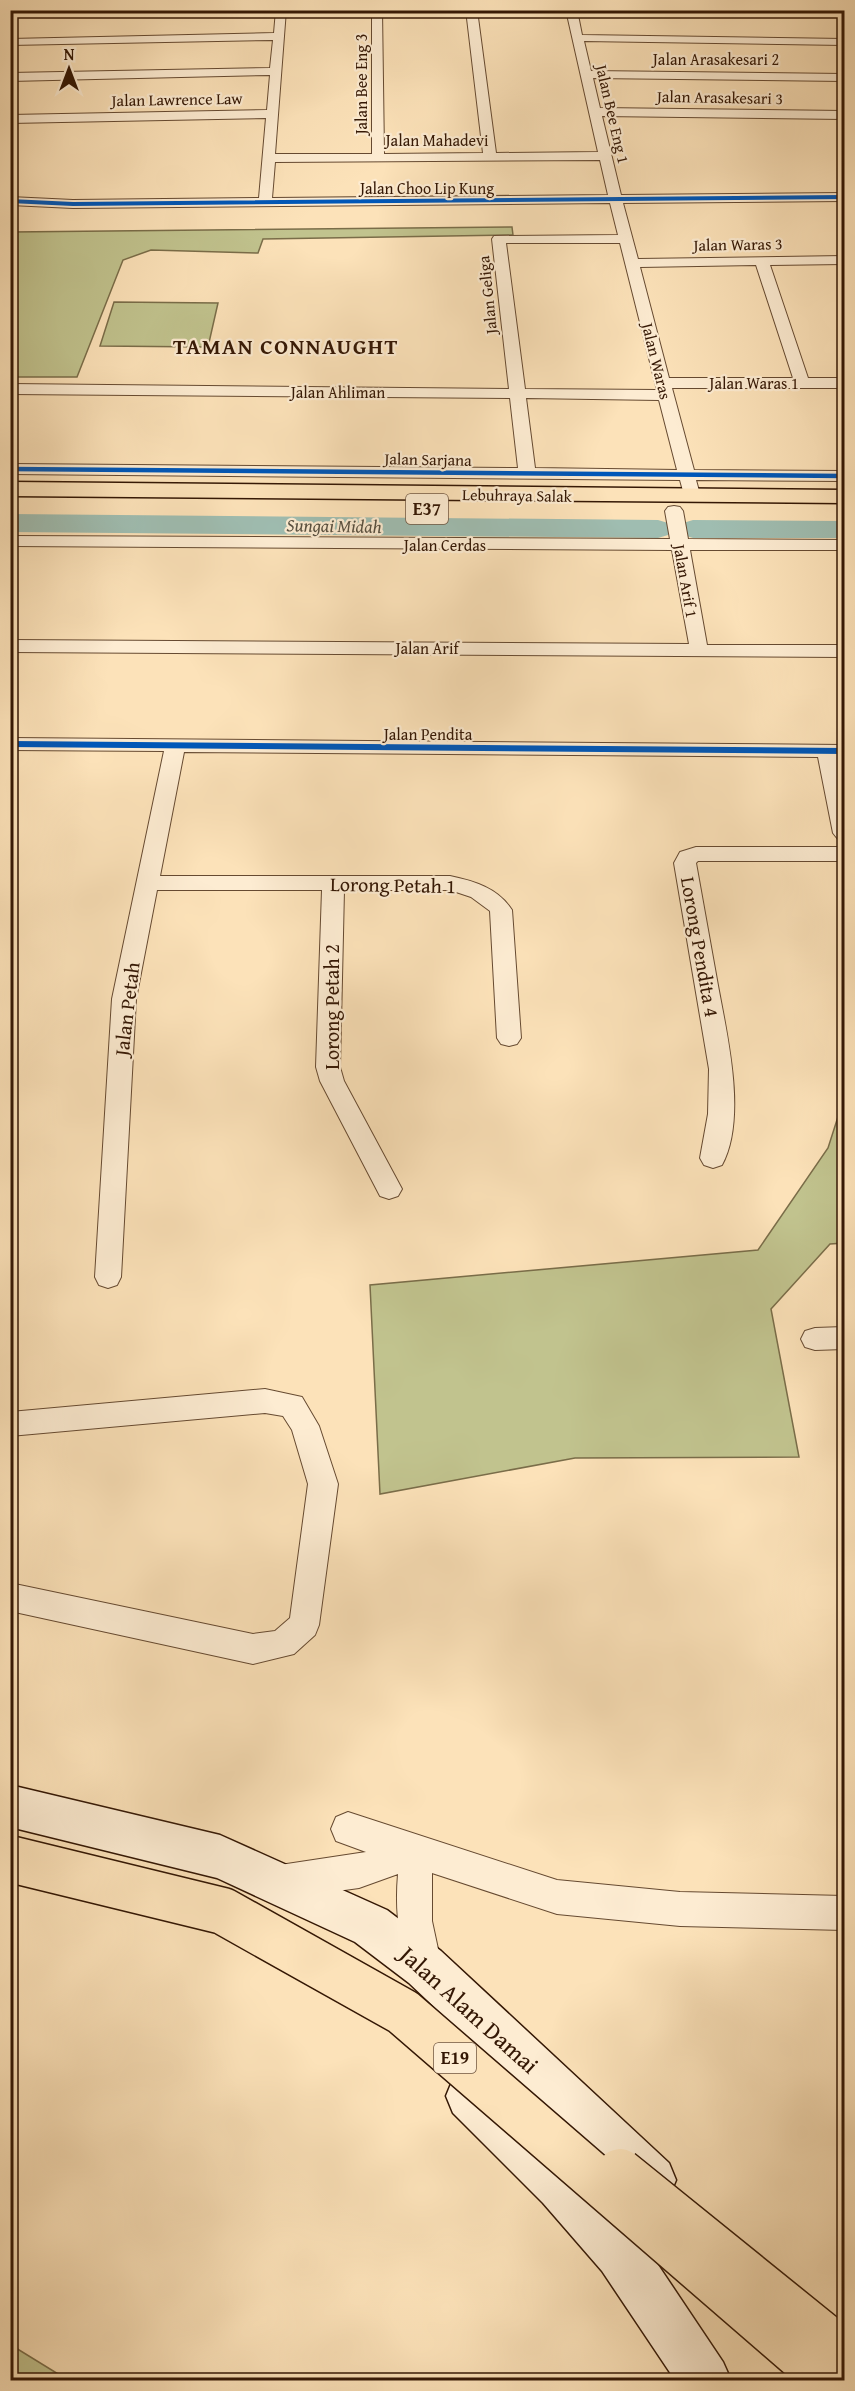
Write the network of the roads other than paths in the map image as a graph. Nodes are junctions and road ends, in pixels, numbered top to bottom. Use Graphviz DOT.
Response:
graph roads {
  1 [pos="281,10"];
  2 [pos="377,10"];
  3 [pos="471,10"];
  4 [pos="571,10"];
  5 [pos="279,36"];
  6 [pos="578,38"];
  7 [pos="10,42"];
  8 [pos="844,42"];
  9 [pos="276,71"];
  10 [pos="586,74"];
  11 [pos="10,77"];
  12 [pos="844,77"];
  13 [pos="596,112"];
  14 [pos="272,114"];
  15 [pos="844,115"];
  16 [pos="13,122"];
  17 [pos="606,156"];
  18 [pos="378,157"];
  19 [pos="490,157"];
  20 [pos="269,158"];
  21 [pos="844,196"];
  22 [pos="616,200"];
  23 [pos="10,201"];
  24 [pos="265,202"];
  25 [pos="624,232"];
  26 [pos="844,260"];
  27 [pos="762,261"];
  28 [pos="632,263"];
  29 [pos="802,383"];
  30 [pos="844,383"];
  31 [pos="10,389"];
  32 [pos="664,389"];
  33 [pos="517,393"];
  34 [pos="10,469"];
  35 [pos="527,474"];
  36 [pos="687,475"];
  37 [pos="844,476"];
  38 [pos="10,489"];
  39 [pos="692,497"];
  40 [pos="844,497"];
  41 [pos="10,506"];
  42 [pos="674,511"];
  43 [pos="844,511"];
  44 [pos="10,541"];
  45 [pos="844,545"];
  46 [pos="680,546"];
  47 [pos="10,645"];
  48 [pos="699,650"];
  49 [pos="844,651"];
  50 [pos="10,744"];
  51 [pos="175,746"];
  52 [pos="836,751"];
  53 [pos="844,832"];
  54 [pos="844,854"];
  55 [pos="148,884"];
  56 [pos="333,884"];
  57 [pos="509,1038"];
  58 [pos="713,1158"];
  59 [pos="389,1189"];
  60 [pos="108,1277"];
  61 [pos="844,1338"];
  62 [pos="815,1340"];
  63 [pos="10,1424"];
  64 [pos="10,1597"];
  65 [pos="10,1806"];
  66 [pos="348,1829"];
  67 [pos="417,1851"];
  68 [pos="10,1859"];
  69 [pos="276,1882"];
  70 [pos="844,1913"];
  71 [pos="415,1982"];
  72 [pos="844,2353"];
  73 [pos="705,2380"];
  74 [pos="820,2380"];
  75 [pos="828,2380"];
  1 -- 5 [label="street"];
  2 -- 18 [label="street, Jalan Bee Eng 3"];
  3 -- 19 [label="street"];
  4 -- 6 [label="street, Jalan Bee Eng 1"];
  5 -- 7 [label="street"];
  5 -- 9 [label="street"];
  6 -- 8 [label="street"];
  6 -- 10 [label="street, Jalan Bee Eng 1"];
  9 -- 11 [label="street"];
  9 -- 14 [label="street"];
  10 -- 12 [label="street, Jalan Arasakesari 2"];
  10 -- 13 [label="street, Jalan Bee Eng 1"];
  13 -- 15 [label="street, Jalan Arasakesari 3"];
  13 -- 17 [label="street, Jalan Bee Eng 1"];
  14 -- 16 [label="street, Jalan Lawrence Law"];
  14 -- 20 [label="street"];
  17 -- 19 [label="street, Jalan Mahadevi"];
  17 -- 22 [label="street, Jalan Bee Eng 1"];
  18 -- 19 [label="street, Jalan Mahadevi"];
  18 -- 20 [label="street, Jalan Mahadevi"];
  20 -- 24 [label="street"];
  21 -- 22 [label="street, Jalan Choo Lip Kung"];
  22 -- 24 [label="street, Jalan Choo Lip Kung"];
  22 -- 25 [label="street, Jalan Bee Eng 1"];
  23 -- 24 [label="street, Jalan Choo Lip Kung"];
  25 -- 28 [label="street, Jalan Waras"];
  25 -- 33 [label="street, Jalan Geliga"];
  26 -- 27 [label="street, Jalan Waras 3"];
  27 -- 28 [label="street, Jalan Waras 3"];
  27 -- 29 [label="street"];
  28 -- 32 [label="street, Jalan Waras"];
  29 -- 30 [label="street, Jalan Waras 1"];
  29 -- 32 [label="street, Jalan Waras 1"];
  31 -- 33 [label="street, Jalan Ahliman"];
  32 -- 33 [label="street, Jalan Ahliman"];
  32 -- 36 [label="street, Jalan Waras"];
  33 -- 35 [label="street, Jalan Geliga"];
  34 -- 35 [label="street, Jalan Sarjana"];
  35 -- 36 [label="street, Jalan Sarjana"];
  36 -- 37 [label="street, Jalan Sarjana"];
  36 -- 39 [label="street, Jalan Waras"];
  38 -- 39 [label="highway, Lebuhraya Salak / E37"];
  39 -- 40 [label="highway, Lebuhraya Salak / E37"];
  41 -- 42 [label="highway, Lebuhraya Salak / E37"];
  42 -- 43 [label="highway, Lebuhraya Salak / E37"];
  42 -- 46 [label="street, Jalan Arif 1"];
  44 -- 46 [label="street, Jalan Cerdas"];
  45 -- 46 [label="street, Jalan Cerdas"];
  46 -- 48 [label="street, Jalan Arif 1"];
  47 -- 48 [label="street, Jalan Arif"];
  48 -- 49 [label="street, Jalan Arif"];
  50 -- 51 [label="street, Jalan Pendita"];
  51 -- 52 [label="street, Jalan Pendita"];
  51 -- 55 [label="street, Jalan Petah"];
  52 -- 53 [label="street"];
  54 -- 58 [label="street, Lorong Pendita 4"];
  55 -- 56 [label="street, Lorong Petah 1"];
  55 -- 60 [label="street, Jalan Petah"];
  56 -- 57 [label="street, Lorong Petah 1"];
  56 -- 59 [label="street, Lorong Petah 2"];
  61 -- 62 [label="street"];
  63 -- 64 [label="street"];
  65 -- 69 [label="main road, Jalan Alam Damai"];
  66 -- 67 [label="street"];
  67 -- 69 [label="street"];
  67 -- 70 [label="street"];
  67 -- 71 [label="street"];
  68 -- 73 [label="main road"];
  68 -- 75 [label="highway, E19, bridge"];
  69 -- 71 [label="main road, Jalan Alam Damai"];
  71 -- 72 [label="highway, E19, bridge"];
  71 -- 74 [label="main road, Jalan Alam Damai"];
}
